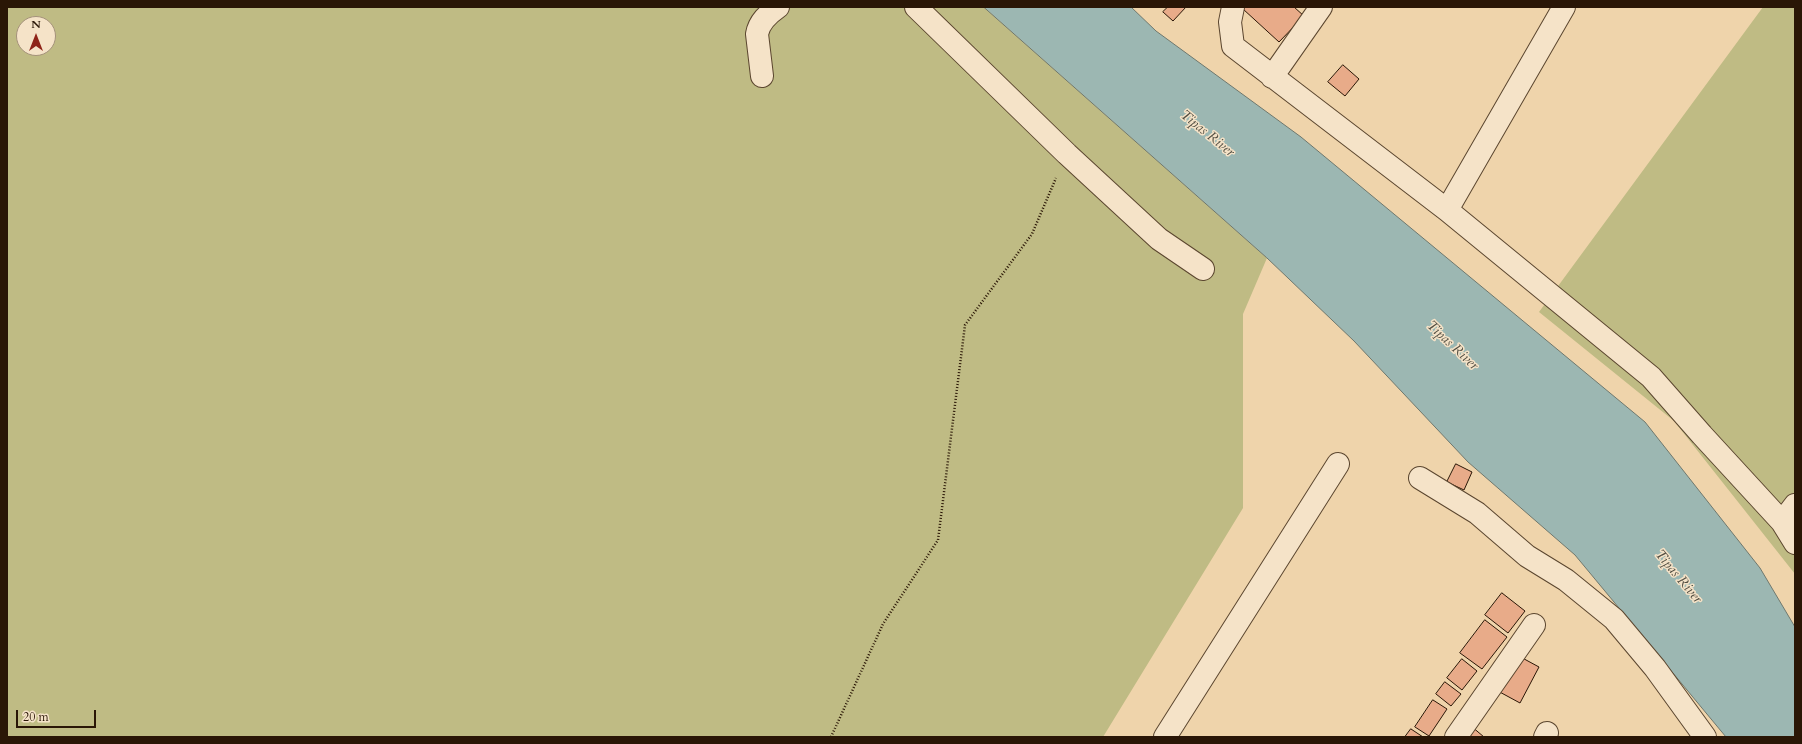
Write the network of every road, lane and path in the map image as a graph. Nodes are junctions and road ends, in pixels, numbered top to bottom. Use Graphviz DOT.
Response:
graph roads {
  1 [pos="778,7"];
  2 [pos="916,7"];
  3 [pos="1233,7"];
  4 [pos="1321,7"];
  5 [pos="1564,7"];
  6 [pos="762,76"];
  7 [pos="1272,77"];
  8 [pos="1067,154"];
  9 [pos="1447,210"];
  10 [pos="1204,269"];
  11 [pos="1338,464"];
  12 [pos="1420,478"];
  13 [pos="1788,513"];
  14 [pos="1795,543"];
  15 [pos="1534,625"];
  16 [pos="831,737"];
  17 [pos="1165,737"];
  18 [pos="1456,737"];
  19 [pos="1705,737"];
  1 -- 6 [label="street"];
  2 -- 8 [label="street"];
  3 -- 7 [label="street"];
  4 -- 7 [label="street"];
  5 -- 9 [label="street"];
  7 -- 9 [label="street"];
  8 -- 10 [label="street"];
  8 -- 16 [label="path"];
  9 -- 13 [label="street"];
  11 -- 17 [label="street"];
  12 -- 19 [label="street"];
  13 -- 14 [label="street"];
  15 -- 18 [label="street"];
}
